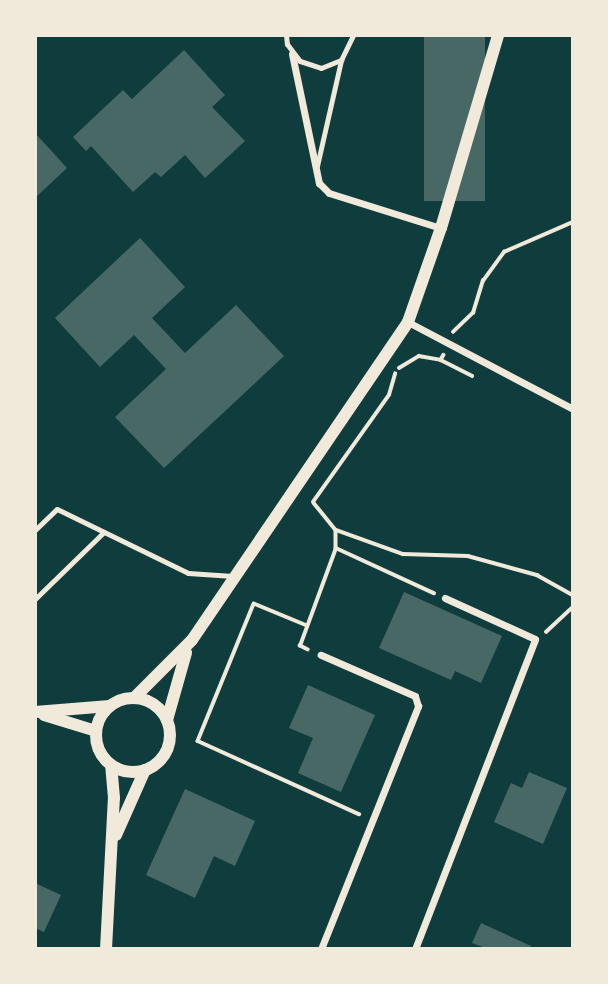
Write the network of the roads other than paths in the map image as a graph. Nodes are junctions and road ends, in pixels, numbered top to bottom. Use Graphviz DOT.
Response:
graph roads {
  1 [pos="286,35"];
  2 [pos="353,35"];
  3 [pos="498,35"];
  4 [pos="292,54"];
  5 [pos="341,60"];
  6 [pos="317,168"];
  7 [pos="441,228"];
  8 [pos="408,322"];
  9 [pos="573,409"];
  10 [pos="35,530"];
  11 [pos="104,532"];
  12 [pos="235,576"];
  13 [pos="445,598"];
  14 [pos="35,599"];
  15 [pos="192,640"];
  16 [pos="321,655"];
  17 [pos="134,698"];
  18 [pos="110,706"];
  19 [pos="36,712"];
  20 [pos="167,720"];
  21 [pos="96,731"];
  22 [pos="111,765"];
  23 [pos="145,770"];
  24 [pos="112,845"];
  25 [pos="106,949"];
  26 [pos="321,949"];
  27 [pos="415,949"];
  1 -- 4 [label="lane"];
  2 -- 5 [label="lane"];
  3 -- 7 [label="street"];
  4 -- 5 [label="lane"];
  4 -- 6 [label="street"];
  5 -- 6 [label="lane"];
  6 -- 7 [label="street"];
  7 -- 8 [label="street"];
  8 -- 9 [label="street"];
  8 -- 12 [label="street"];
  10 -- 11 [label="lane"];
  11 -- 12 [label="lane"];
  11 -- 14 [label="lane"];
  12 -- 15 [label="street"];
  13 -- 27 [label="street"];
  15 -- 17 [label="street"];
  15 -- 20 [label="street"];
  16 -- 26 [label="street"];
  17 -- 18 [label="street"];
  17 -- 20 [label="street"];
  18 -- 19 [label="street"];
  18 -- 21 [label="street"];
  19 -- 21 [label="street"];
  20 -- 23 [label="street"];
  21 -- 22 [label="street"];
  22 -- 23 [label="street"];
  22 -- 24 [label="street"];
  23 -- 24 [label="street"];
  24 -- 25 [label="street"];
}
